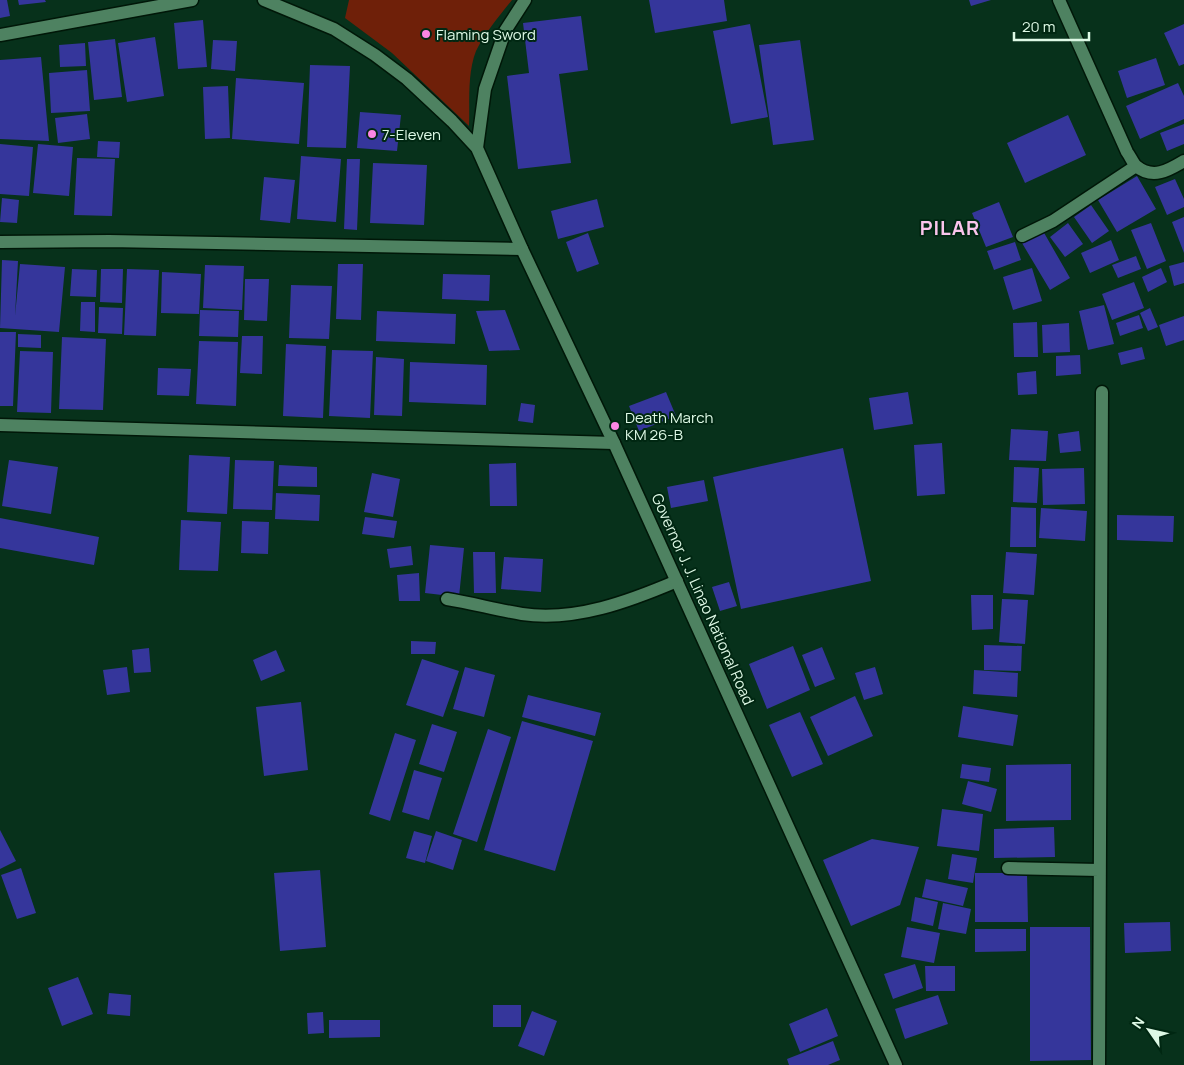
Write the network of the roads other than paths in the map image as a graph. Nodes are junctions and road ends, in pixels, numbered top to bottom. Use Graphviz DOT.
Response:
graph roads {
  1 [pos="192,0"];
  2 [pos="264,0"];
  3 [pos="525,0"];
  4 [pos="1059,0"];
  5 [pos="0,35"];
  6 [pos="477,148"];
  7 [pos="1184,161"];
  8 [pos="1136,166"];
  9 [pos="1022,236"];
  10 [pos="0,242"];
  11 [pos="522,249"];
  12 [pos="1102,392"];
  13 [pos="0,425"];
  14 [pos="614,443"];
  15 [pos="677,581"];
  16 [pos="447,599"];
  17 [pos="1008,868"];
  18 [pos="1100,870"];
  19 [pos="896,1065"];
  20 [pos="1098,1065"];
  1 -- 5 [label="street"];
  2 -- 6 [label="street, Governor J. J. Linao National Road"];
  3 -- 6 [label="street"];
  4 -- 8 [label="street"];
  6 -- 11 [label="street, Governor J. J. Linao National Road"];
  7 -- 8 [label="street"];
  8 -- 9 [label="street"];
  10 -- 11 [label="street"];
  11 -- 14 [label="street, Governor J. J. Linao National Road"];
  12 -- 18 [label="street"];
  13 -- 14 [label="street"];
  14 -- 15 [label="street, Governor J. J. Linao National Road"];
  15 -- 16 [label="street"];
  15 -- 19 [label="street, Governor J. J. Linao National Road"];
  17 -- 18 [label="street"];
  18 -- 20 [label="street"];
}
